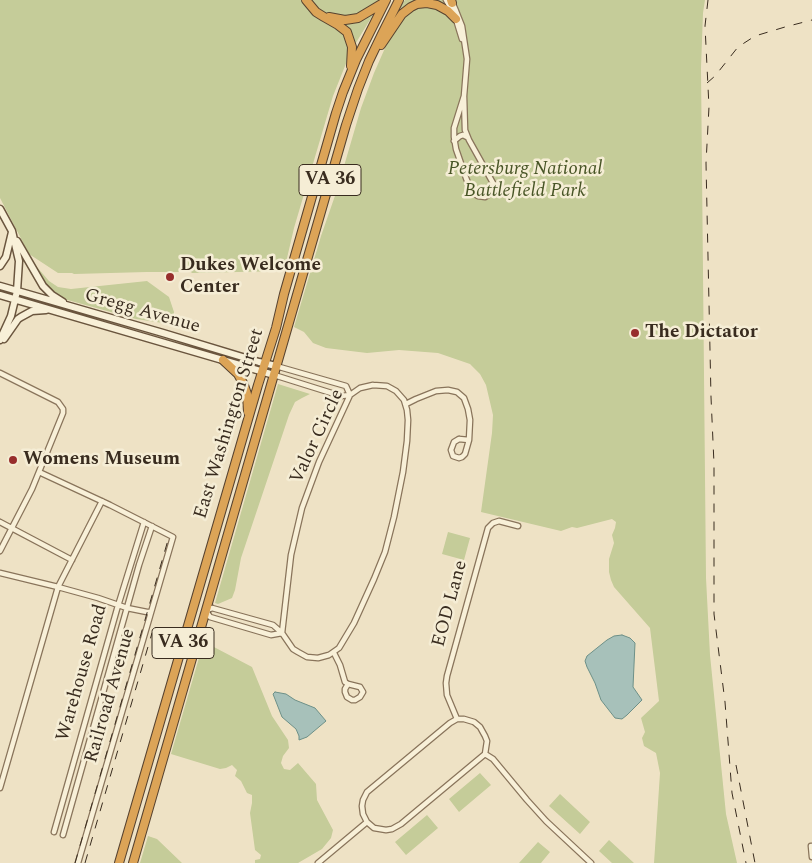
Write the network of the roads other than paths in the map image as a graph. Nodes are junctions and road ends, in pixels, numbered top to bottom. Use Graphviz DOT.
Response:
graph roads {
  1 [pos="306,0"];
  2 [pos="310,0"];
  3 [pos="399,0"];
  4 [pos="385,1"];
  5 [pos="450,1"];
  6 [pos="456,19"];
  7 [pos="465,48"];
  8 [pos="366,70"];
  9 [pos="349,77"];
  10 [pos="464,96"];
  11 [pos="467,137"];
  12 [pos="454,141"];
  13 [pos="0,209"];
  14 [pos="12,231"];
  15 [pos="0,266"];
  16 [pos="0,286"];
  17 [pos="17,291"];
  18 [pos="0,295"];
  19 [pos="15,299"];
  20 [pos="71,307"];
  21 [pos="54,310"];
  22 [pos="0,340"];
  23 [pos="0,345"];
  24 [pos="208,347"];
  25 [pos="206,355"];
  26 [pos="223,360"];
  27 [pos="276,366"];
  28 [pos="264,367"];
  29 [pos="0,373"];
  30 [pos="274,375"];
  31 [pos="350,395"];
  32 [pos="406,404"];
  33 [pos="247,422"];
  34 [pos="469,440"];
  35 [pos="39,472"];
  36 [pos="102,501"];
  37 [pos="0,522"];
  38 [pos="144,522"];
  39 [pos="152,526"];
  40 [pos="518,526"];
  41 [pos="12,528"];
  42 [pos="0,551"];
  43 [pos="72,560"];
  44 [pos="0,573"];
  45 [pos="58,587"];
  46 [pos="118,605"];
  47 [pos="127,608"];
  48 [pos="193,608"];
  49 [pos="206,611"];
  50 [pos="151,612"];
  51 [pos="282,633"];
  52 [pos="334,653"];
  53 [pos="348,684"];
  54 [pos="456,719"];
  55 [pos="485,754"];
  56 [pos="0,788"];
  57 [pos="367,822"];
  58 [pos="54,832"];
  59 [pos="63,835"];
  60 [pos="811,846"];
  61 [pos="812,857"];
  62 [pos="78,863"];
  63 [pos="119,863"];
  64 [pos="133,863"];
  65 [pos="318,863"];
  66 [pos="591,863"];
  1 -- 9 [label="highway"];
  2 -- 4 [label="highway"];
  3 -- 8 [label="highway, East Washington Street / VA 36"];
  4 -- 9 [label="highway, East Washington Street / VA 36"];
  5 -- 6 [label="street"];
  5 -- 7 [label="street"];
  6 -- 7 [label="street"];
  6 -- 8 [label="highway"];
  7 -- 10 [label="street"];
  8 -- 27 [label="highway, East Washington Street / VA 36"];
  9 -- 28 [label="highway, East Washington Street / VA 36"];
  10 -- 11 [label="street"];
  10 -- 12 [label="street"];
  11 -- 12 [label="street"];
  11 -- 12 [label="street"];
  13 -- 14 [label="street"];
  14 -- 15 [label="street"];
  14 -- 17 [label="street"];
  14 -- 20 [label="street"];
  16 -- 17 [label="street, Gregg Avenue"];
  17 -- 19 [label="street"];
  17 -- 20 [label="street, Gregg Avenue"];
  18 -- 19 [label="street, Gregg Avenue"];
  19 -- 21 [label="street, Gregg Avenue"];
  19 -- 22 [label="street"];
  20 -- 24 [label="street, Gregg Avenue"];
  21 -- 23 [label="street"];
  21 -- 25 [label="street, Gregg Avenue"];
  24 -- 25 [label="street"];
  24 -- 28 [label="street, Gregg Avenue"];
  25 -- 26 [label="street, Gregg Avenue"];
  26 -- 28 [label="street, Gregg Avenue"];
  26 -- 33 [label="highway"];
  27 -- 28 [label="street, Gregg Avenue"];
  27 -- 30 [label="highway, East Washington Street / VA 36"];
  27 -- 31 [label="street"];
  28 -- 30 [label="street, Gregg Avenue"];
  28 -- 33 [label="highway, East Washington Street / VA 36"];
  29 -- 35 [label="street"];
  30 -- 31 [label="street"];
  30 -- 49 [label="highway, East Washington Street / VA 36"];
  31 -- 32 [label="street, Valor Circle"];
  31 -- 51 [label="street, Valor Circle"];
  32 -- 34 [label="street"];
  32 -- 52 [label="street"];
  33 -- 48 [label="highway, East Washington Street / VA 36"];
  34 -- 34 [label="street"];
  35 -- 36 [label="street"];
  35 -- 41 [label="street"];
  36 -- 38 [label="street"];
  36 -- 43 [label="street"];
  37 -- 41 [label="street"];
  38 -- 39 [label="street"];
  38 -- 46 [label="street, Warehouse Road"];
  39 -- 47 [label="street, Warehouse Road"];
  39 -- 50 [label="street, Railroad Avenue"];
  40 -- 54 [label="street, EOD Lane"];
  41 -- 42 [label="street"];
  41 -- 43 [label="street"];
  43 -- 45 [label="street"];
  44 -- 45 [label="street"];
  45 -- 46 [label="street"];
  45 -- 56 [label="street"];
  46 -- 47 [label="street"];
  46 -- 58 [label="street, Warehouse Road"];
  47 -- 50 [label="street"];
  47 -- 59 [label="street, Warehouse Road"];
  48 -- 49 [label="street"];
  48 -- 63 [label="highway, East Washington Street / VA 36"];
  49 -- 51 [label="street"];
  49 -- 51 [label="street"];
  49 -- 64 [label="highway, East Washington Street / VA 36"];
  50 -- 62 [label="street, Railroad Avenue"];
  51 -- 52 [label="street"];
  52 -- 53 [label="street"];
  54 -- 55 [label="street"];
  54 -- 57 [label="street"];
  55 -- 57 [label="street"];
  55 -- 66 [label="street"];
  57 -- 65 [label="street"];
  60 -- 61 [label="street"];
}
